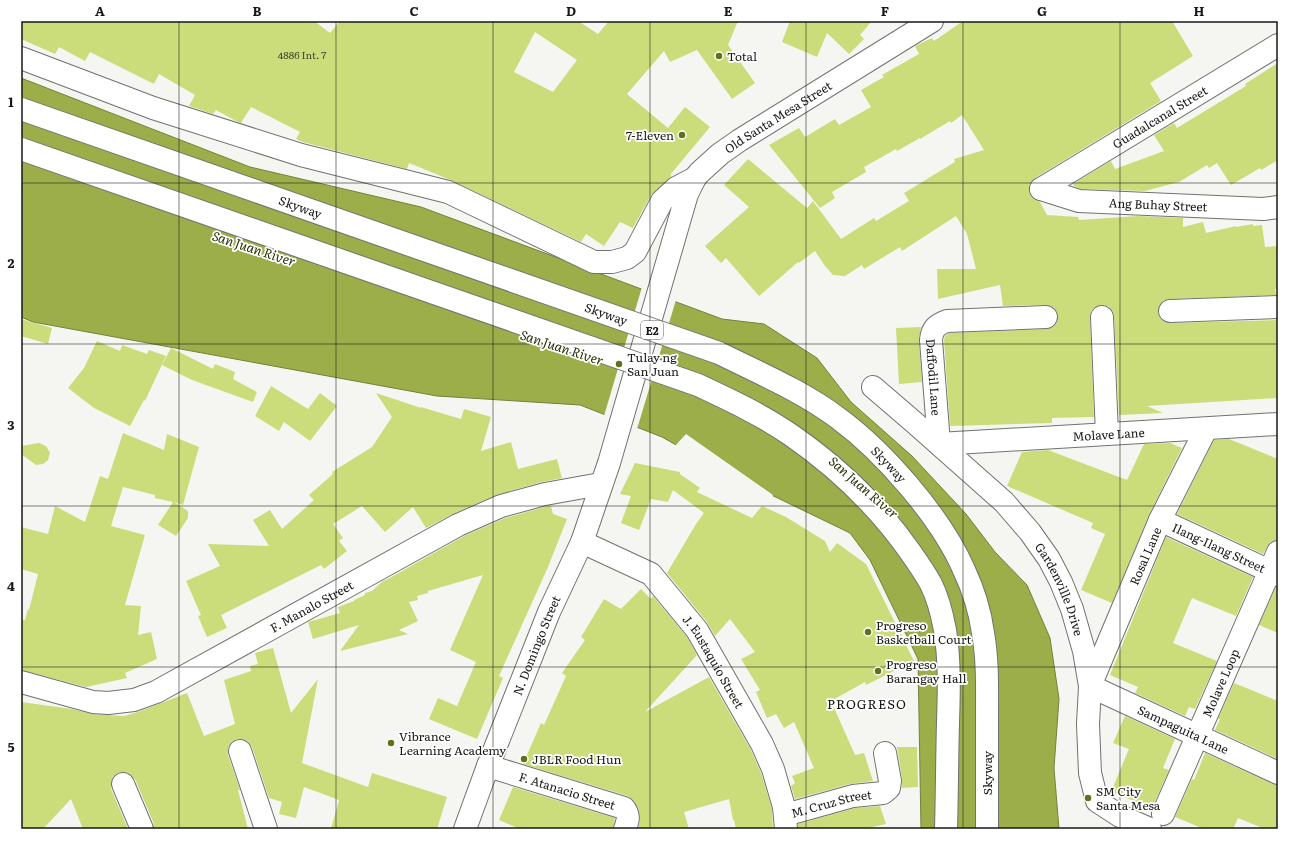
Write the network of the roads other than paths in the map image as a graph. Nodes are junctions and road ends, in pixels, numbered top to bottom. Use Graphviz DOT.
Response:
graph roads {
  1 [pos="932,21"];
  2 [pos="1278,45"];
  3 [pos="21,58"];
  4 [pos="21,109"];
  5 [pos="21,149"];
  6 [pos="695,178"];
  7 [pos="1041,189"];
  8 [pos="1278,207"];
  9 [pos="1278,307"];
  10 [pos="1170,311"];
  11 [pos="1046,317"];
  12 [pos="1102,317"];
  13 [pos="873,387"];
  14 [pos="1278,424"];
  15 [pos="1206,429"];
  16 [pos="1107,434"];
  17 [pos="939,444"];
  18 [pos="609,463"];
  19 [pos="600,487"];
  20 [pos="1160,520"];
  21 [pos="582,542"];
  22 [pos="1275,566"];
  23 [pos="21,682"];
  24 [pos="1090,686"];
  25 [pos="1198,736"];
  26 [pos="240,751"];
  27 [pos="886,753"];
  28 [pos="488,766"];
  29 [pos="1278,773"];
  30 [pos="123,784"];
  31 [pos="786,822"];
  32 [pos="1156,822"];
  33 [pos="142,829"];
  34 [pos="266,829"];
  35 [pos="465,829"];
  36 [pos="625,829"];
  37 [pos="946,829"];
  38 [pos="987,829"];
  1 -- 6 [label="main road, Old Santa Mesa Street"];
  2 -- 7 [label="main road, Guadalcanal Street"];
  3 -- 6 [label="main road"];
  4 -- 38 [label="main road, Skyway / E2, bridge"];
  5 -- 37 [label="main road, bridge"];
  6 -- 18 [label="main road, Old Santa Mesa Street, bridge"];
  7 -- 8 [label="main road, Ang Buhay Street"];
  9 -- 10 [label="main road"];
  11 -- 17 [label="main road, Daffodil Lane"];
  12 -- 16 [label="main road"];
  13 -- 17 [label="main road, Gardenville Drive"];
  14 -- 15 [label="main road, Molave Lane"];
  15 -- 16 [label="main road, Molave Lane"];
  15 -- 20 [label="main road, Rosal Lane"];
  16 -- 17 [label="main road, Molave Lane"];
  17 -- 24 [label="main road, Gardenville Drive"];
  18 -- 19 [label="main road, N. Domingo Street"];
  19 -- 21 [label="main road, N. Domingo Street"];
  19 -- 23 [label="main road, F. Manalo Street"];
  20 -- 22 [label="main road, Ilang-Ilang Street"];
  20 -- 24 [label="main road, Rosal Lane"];
  21 -- 28 [label="main road, N. Domingo Street"];
  21 -- 31 [label="main road, J. Eustaquio Street"];
  22 -- 25 [label="main road, Molave Loop"];
  24 -- 25 [label="main road, Sampaguita Lane"];
  24 -- 32 [label="main road, Gardenville Drive"];
  25 -- 29 [label="main road, Sampaguita Lane"];
  25 -- 32 [label="main road, Molave Loop"];
  26 -- 34 [label="main road"];
  27 -- 31 [label="main road, M. Cruz Street"];
  28 -- 35 [label="main road, N. Domingo Street"];
  28 -- 36 [label="main road, F. Atanacio Street"];
  30 -- 33 [label="main road"];
}
